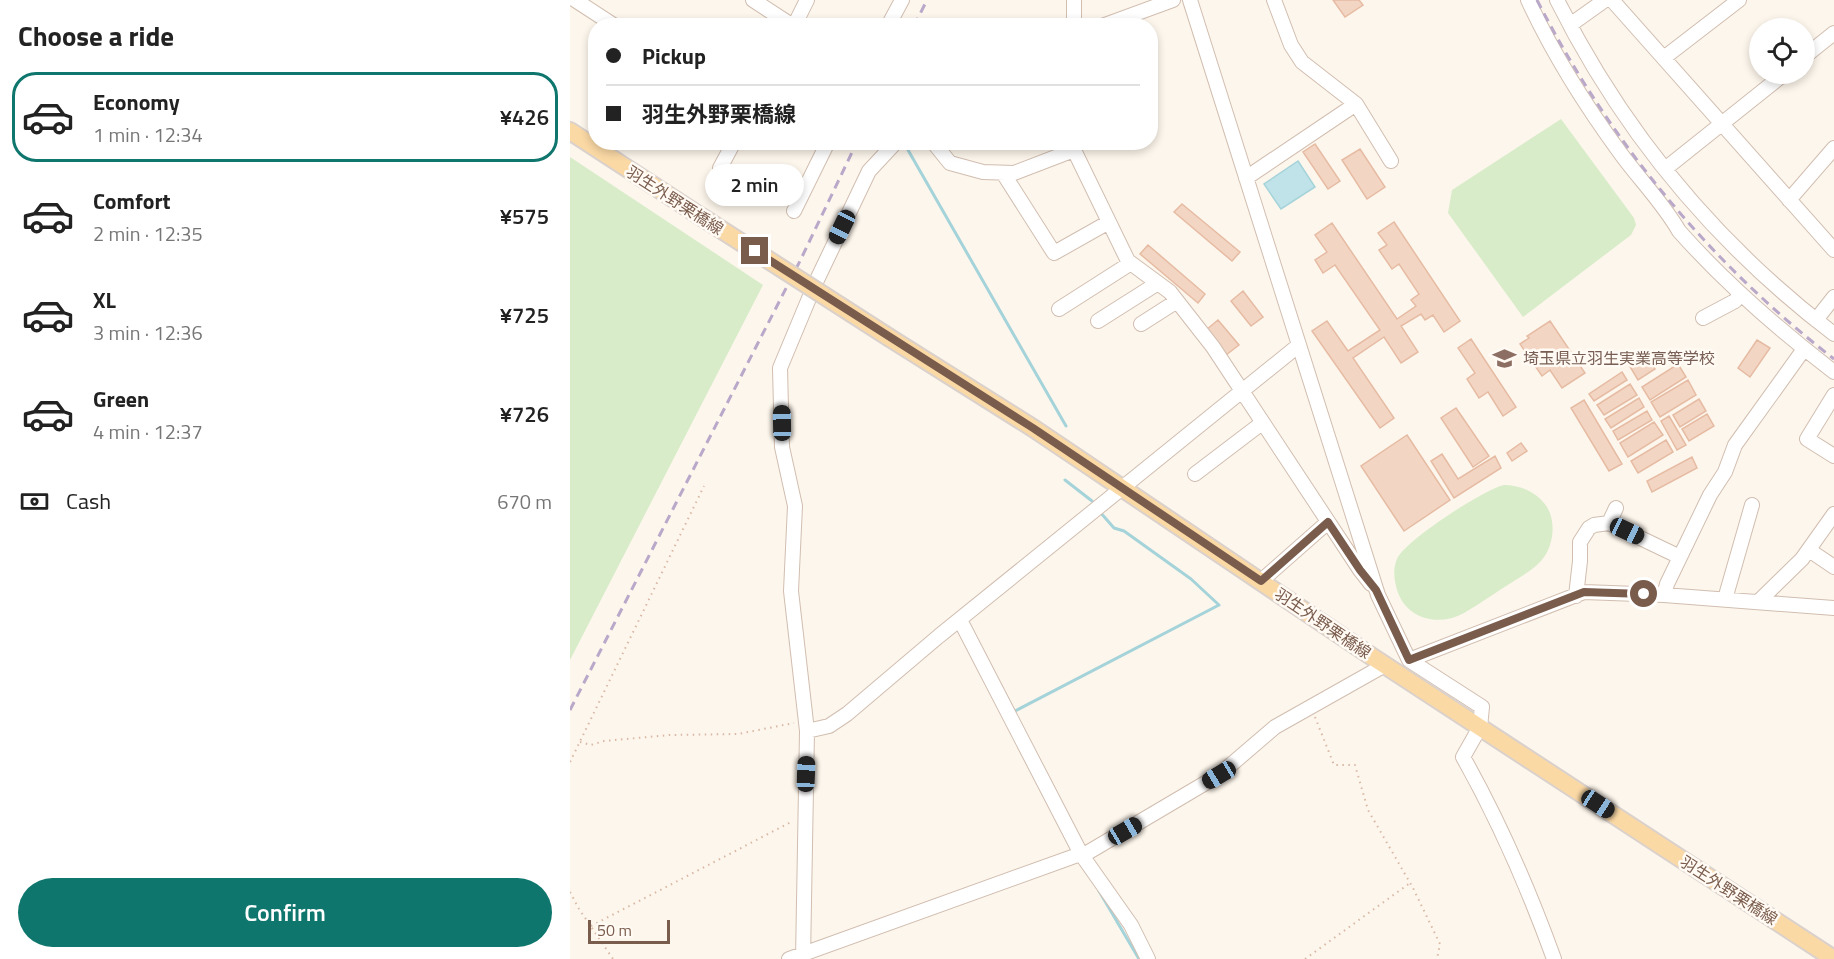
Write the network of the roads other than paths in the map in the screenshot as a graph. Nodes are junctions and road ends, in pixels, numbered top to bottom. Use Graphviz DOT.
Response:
graph roads {
  1 [pos="575,0"];
  2 [pos="753,0"];
  3 [pos="807,0"];
  4 [pos="902,0"];
  5 [pos="1074,0"];
  6 [pos="1173,0"];
  7 [pos="1190,0"];
  8 [pos="1274,0"];
  9 [pos="1528,0"];
  10 [pos="1557,0"];
  11 [pos="1605,0"];
  12 [pos="1612,0"];
  13 [pos="1739,0"];
  14 [pos="603,18"];
  15 [pos="781,18"];
  16 [pos="798,18"];
  17 [pos="892,18"];
  18 [pos="1074,18"];
  19 [pos="1124,18"];
  20 [pos="1570,25"];
  21 [pos="1834,33"];
  22 [pos="1815,48"];
  23 [pos="1665,57"];
  24 [pos="1772,84"];
  25 [pos="1356,104"];
  26 [pos="1723,123"];
  27 [pos="570,131"];
  28 [pos="588,143"];
  29 [pos="1834,148"];
  30 [pos="599,150"];
  31 [pos="730,150"];
  32 [pos="824,150"];
  33 [pos="888,150"];
  34 [pos="939,150"];
  35 [pos="1065,150"];
  36 [pos="1076,150"];
  37 [pos="1391,161"];
  38 [pos="720,168"];
  39 [pos="1665,169"];
  40 [pos="1004,172"];
  41 [pos="1246,178"];
  42 [pos="1789,200"];
  43 [pos="794,211"];
  44 [pos="1109,222"];
  45 [pos="1834,250"];
  46 [pos="1131,263"];
  47 [pos="1158,283"];
  48 [pos="1740,295"];
  49 [pos="1834,297"];
  50 [pos="1177,301"];
  51 [pos="1059,309"];
  52 [pos="1703,318"];
  53 [pos="1816,320"];
  54 [pos="1098,321"];
  55 [pos="1141,324"];
  56 [pos="1834,334"];
  57 [pos="1299,345"];
  58 [pos="1804,349"];
  59 [pos="1834,372"];
  60 [pos="1241,392"];
  61 [pos="1834,394"];
  62 [pos="1262,423"];
  63 [pos="1834,456"];
  64 [pos="1195,474"];
  65 [pos="1122,488"];
  66 [pos="1752,505"];
  67 [pos="1616,508"];
  68 [pos="1834,514"];
  69 [pos="1328,522"];
  70 [pos="1609,523"];
  71 [pos="1809,550"];
  72 [pos="1680,557"];
  73 [pos="1834,567"];
  74 [pos="1261,581"];
  75 [pos="1376,590"];
  76 [pos="1664,595"];
  77 [pos="1576,596"];
  78 [pos="1725,599"];
  79 [pos="1758,602"];
  80 [pos="1834,608"];
  81 [pos="960,620"];
  82 [pos="1409,660"];
  83 [pos="1385,665"];
  84 [pos="806,726"];
  85 [pos="1480,727"];
  86 [pos="1082,854"];
  87 [pos="803,957"];
  88 [pos="1834,958"];
  89 [pos="789,959"];
  90 [pos="1148,959"];
  91 [pos="1554,959"];
  1 -- 14 [label="street"];
  2 -- 15 [label="street"];
  3 -- 16 [label="street"];
  4 -- 17 [label="street"];
  5 -- 18 [label="street"];
  6 -- 19 [label="street"];
  7 -- 41 [label="street"];
  8 -- 25 [label="street"];
  9 -- 48 [label="street"];
  10 -- 20 [label="street"];
  11 -- 20 [label="street"];
  12 -- 23 [label="street"];
  13 -- 23 [label="street"];
  20 -- 39 [label="street"];
  21 -- 22 [label="street"];
  23 -- 26 [label="street"];
  24 -- 26 [label="street"];
  25 -- 37 [label="street"];
  25 -- 41 [label="street"];
  26 -- 39 [label="street"];
  26 -- 42 [label="street"];
  27 -- 28 [label="main road, 羽生外野栗橋線, bridge"];
  29 -- 42 [label="street"];
  30 -- 65 [label="main road, 羽生外野栗橋線, bridge"];
  31 -- 38 [label="street"];
  32 -- 43 [label="street"];
  33 -- 84 [label="street"];
  34 -- 40 [label="street"];
  35 -- 40 [label="street"];
  36 -- 44 [label="street"];
  39 -- 53 [label="street"];
  40 -- 44 [label="street"];
  41 -- 57 [label="street"];
  42 -- 45 [label="street"];
  44 -- 46 [label="street"];
  46 -- 47 [label="street"];
  46 -- 51 [label="street"];
  47 -- 50 [label="street"];
  47 -- 54 [label="street"];
  48 -- 52 [label="street"];
  48 -- 58 [label="street"];
  49 -- 53 [label="street"];
  50 -- 55 [label="street"];
  50 -- 60 [label="street"];
  53 -- 56 [label="street"];
  57 -- 60 [label="street"];
  57 -- 75 [label="street"];
  58 -- 59 [label="street"];
  58 -- 72 [label="street"];
  60 -- 62 [label="street"];
  60 -- 65 [label="street"];
  61 -- 63 [label="street"];
  62 -- 64 [label="street"];
  62 -- 69 [label="street"];
  65 -- 74 [label="main road, 羽生外野栗橋線"];
  65 -- 81 [label="street"];
  66 -- 78 [label="street"];
  67 -- 70 [label="street"];
  68 -- 71 [label="street"];
  69 -- 74 [label="street"];
  69 -- 75 [label="street"];
  70 -- 72 [label="street"];
  70 -- 77 [label="street"];
  71 -- 73 [label="street"];
  71 -- 79 [label="street"];
  72 -- 76 [label="street"];
  74 -- 83 [label="main road, 羽生外野栗橋線"];
  75 -- 82 [label="street"];
  76 -- 77 [label="street"];
  76 -- 78 [label="street"];
  77 -- 82 [label="street"];
  78 -- 79 [label="street"];
  79 -- 80 [label="street"];
  81 -- 84 [label="street"];
  81 -- 86 [label="street"];
  82 -- 85 [label="street"];
  83 -- 85 [label="main road, 羽生外野栗橋線"];
  83 -- 86 [label="street"];
  84 -- 87 [label="street"];
  85 -- 88 [label="main road, 羽生外野栗橋線"];
  85 -- 91 [label="street"];
  86 -- 87 [label="street"];
  86 -- 90 [label="street"];
  87 -- 89 [label="street"];
}
